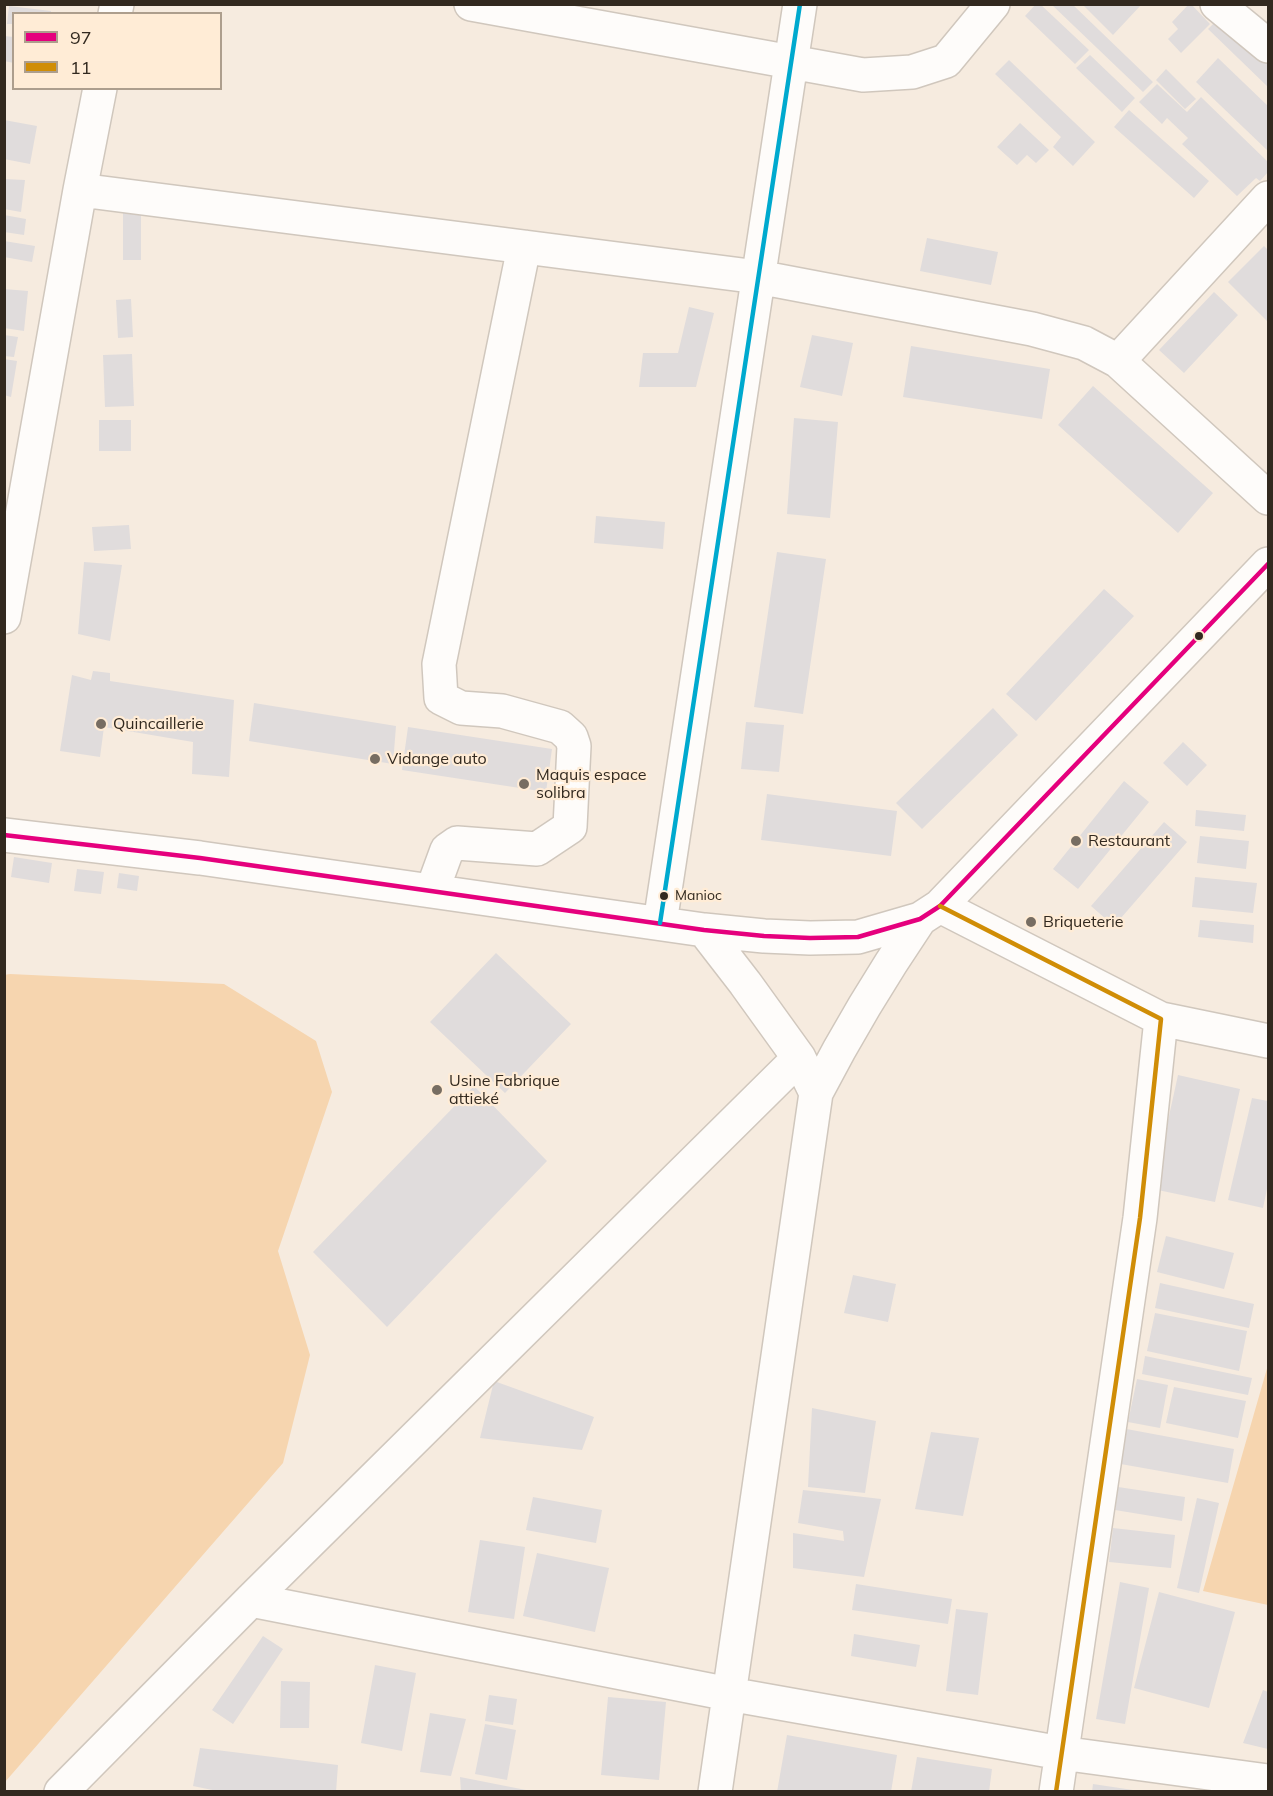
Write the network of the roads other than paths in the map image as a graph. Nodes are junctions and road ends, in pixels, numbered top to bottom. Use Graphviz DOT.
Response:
graph roads {
  1 [pos="471,4"];
  2 [pos="800,4"];
  3 [pos="993,4"];
  4 [pos="1217,4"];
  5 [pos="1269,46"];
  6 [pos="790,63"];
  7 [pos="100,90"];
  8 [pos="80,190"];
  9 [pos="1269,198"];
  10 [pos="525,247"];
  11 [pos="758,277"];
  12 [pos="1118,360"];
  13 [pos="1269,498"];
  14 [pos="1268,565"];
  15 [pos="4,617"];
  16 [pos="4,835"];
  17 [pos="432,891"];
  18 [pos="930,913"];
  19 [pos="660,923"];
  20 [pos="704,930"];
  21 [pos="1161,1018"];
  22 [pos="1269,1041"];
  23 [pos="799,1058"];
  24 [pos="816,1093"];
  25 [pos="251,1600"];
  26 [pos="729,1694"];
  27 [pos="1061,1753"];
  28 [pos="92,1779"];
  29 [pos="1269,1781"];
  30 [pos="61,1791"];
  31 [pos="715,1791"];
  32 [pos="1056,1791"];
  1 -- 6 [label="street"];
  2 -- 6 [label="street"];
  3 -- 6 [label="street"];
  4 -- 5 [label="street"];
  6 -- 11 [label="street"];
  7 -- 8 [label="street"];
  8 -- 10 [label="street"];
  8 -- 15 [label="street"];
  9 -- 12 [label="street"];
  10 -- 11 [label="street"];
  10 -- 17 [label="street"];
  11 -- 12 [label="street"];
  11 -- 19 [label="street"];
  12 -- 13 [label="street"];
  14 -- 18 [label="street"];
  16 -- 17 [label="street"];
  17 -- 19 [label="street"];
  18 -- 20 [label="street"];
  18 -- 21 [label="street"];
  18 -- 24 [label="street"];
  19 -- 20 [label="street"];
  20 -- 23 [label="street"];
  21 -- 22 [label="street"];
  21 -- 27 [label="street"];
  23 -- 24 [label="street"];
  23 -- 25 [label="street"];
  24 -- 26 [label="street"];
  25 -- 26 [label="street"];
  25 -- 28 [label="street"];
  26 -- 27 [label="street"];
  26 -- 31 [label="street"];
  27 -- 29 [label="street"];
  27 -- 32 [label="street"];
  28 -- 30 [label="street"];
}
